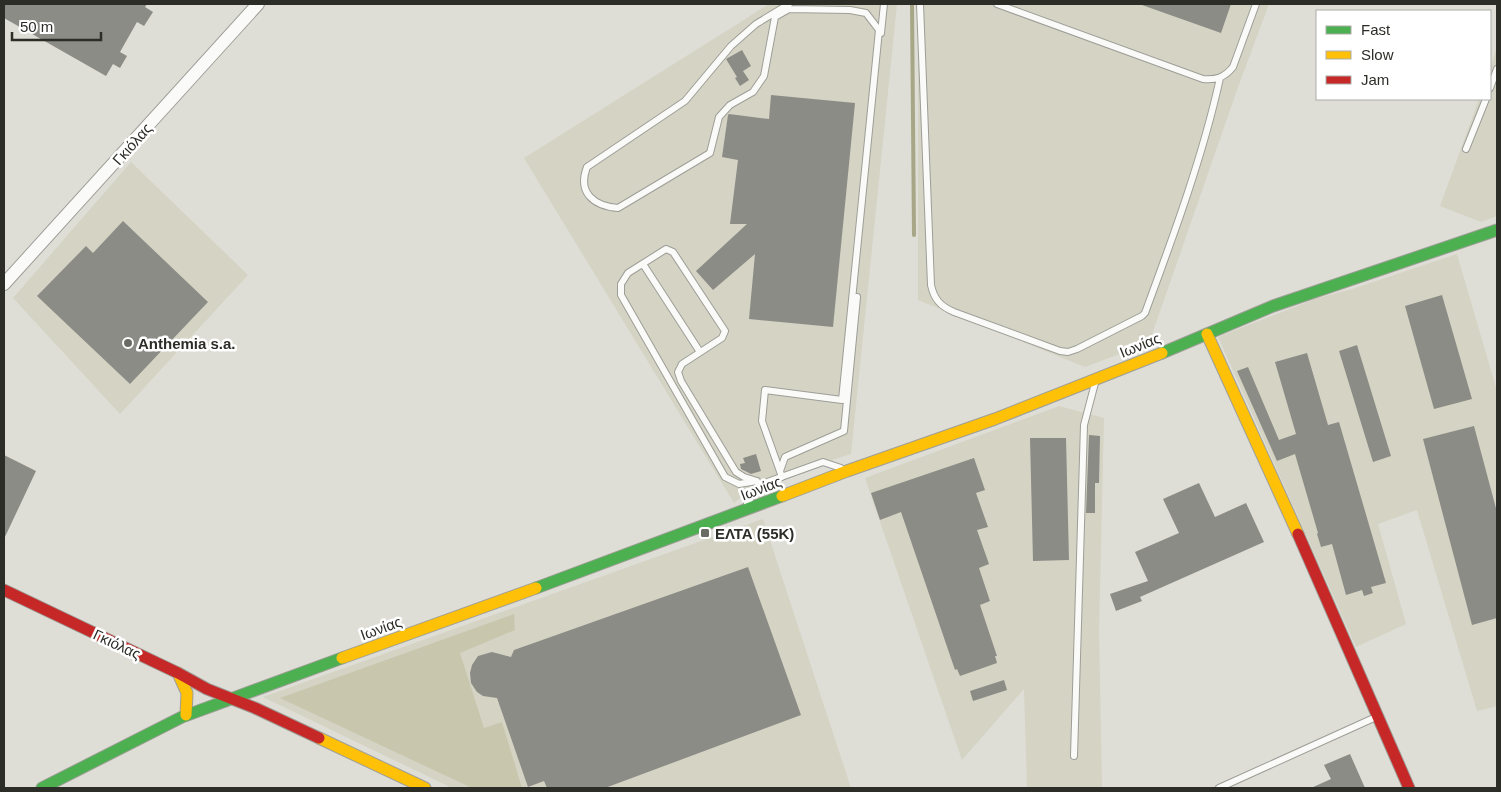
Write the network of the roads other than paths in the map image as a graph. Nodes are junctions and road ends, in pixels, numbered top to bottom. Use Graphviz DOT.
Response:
graph roads {
  1 [pos="258,4"];
  2 [pos="789,4"];
  3 [pos="884,4"];
  4 [pos="920,4"];
  5 [pos="997,4"];
  6 [pos="1256,4"];
  7 [pos="851,7"];
  8 [pos="1497,69"];
  9 [pos="1220,78"];
  10 [pos="1491,85"];
  11 [pos="1486,100"];
  12 [pos="1466,150"];
  13 [pos="1497,230"];
  14 [pos="643,264"];
  15 [pos="4,284"];
  16 [pos="1207,334"];
  17 [pos="700,352"];
  18 [pos="1096,380"];
  19 [pos="847,471"];
  20 [pos="781,474"];
  21 [pos="758,483"];
  22 [pos="744,511"];
  23 [pos="4,590"];
  24 [pos="178,673"];
  25 [pos="230,698"];
  26 [pos="186,716"];
  27 [pos="1377,717"];
  28 [pos="1074,756"];
  29 [pos="42,788"];
  30 [pos="425,788"];
  31 [pos="1219,788"];
  32 [pos="1410,788"];
  1 -- 15 [label="street, Γκιόλας"];
  2 -- 7 [label="lane"];
  3 -- 20 [label="lane"];
  4 -- 9 [label="lane"];
  5 -- 9 [label="lane"];
  6 -- 9 [label="lane"];
  7 -- 20 [label="lane"];
  8 -- 10 [label="lane"];
  11 -- 12 [label="lane"];
  13 -- 16 [label="street, Ιωνίας"];
  14 -- 17 [label="lane"];
  14 -- 17 [label="lane"];
  14 -- 21 [label="lane"];
  16 -- 18 [label="street, Ιωνίας"];
  16 -- 27 [label="street"];
  17 -- 21 [label="lane"];
  18 -- 19 [label="street, Ιωνίας"];
  18 -- 28 [label="lane"];
  19 -- 20 [label="lane"];
  19 -- 22 [label="street, Ιωνίας"];
  20 -- 21 [label="lane"];
  21 -- 22 [label="lane"];
  22 -- 25 [label="street, Ιωνίας"];
  23 -- 24 [label="street, Γκιόλας"];
  24 -- 25 [label="street, Γκιόλας"];
  24 -- 26 [label="street"];
  25 -- 26 [label="street, Ιωνίας"];
  25 -- 30 [label="street, Γκιόλας"];
  26 -- 29 [label="street, Ιωνίας"];
  27 -- 31 [label="lane"];
  27 -- 32 [label="street"];
}
